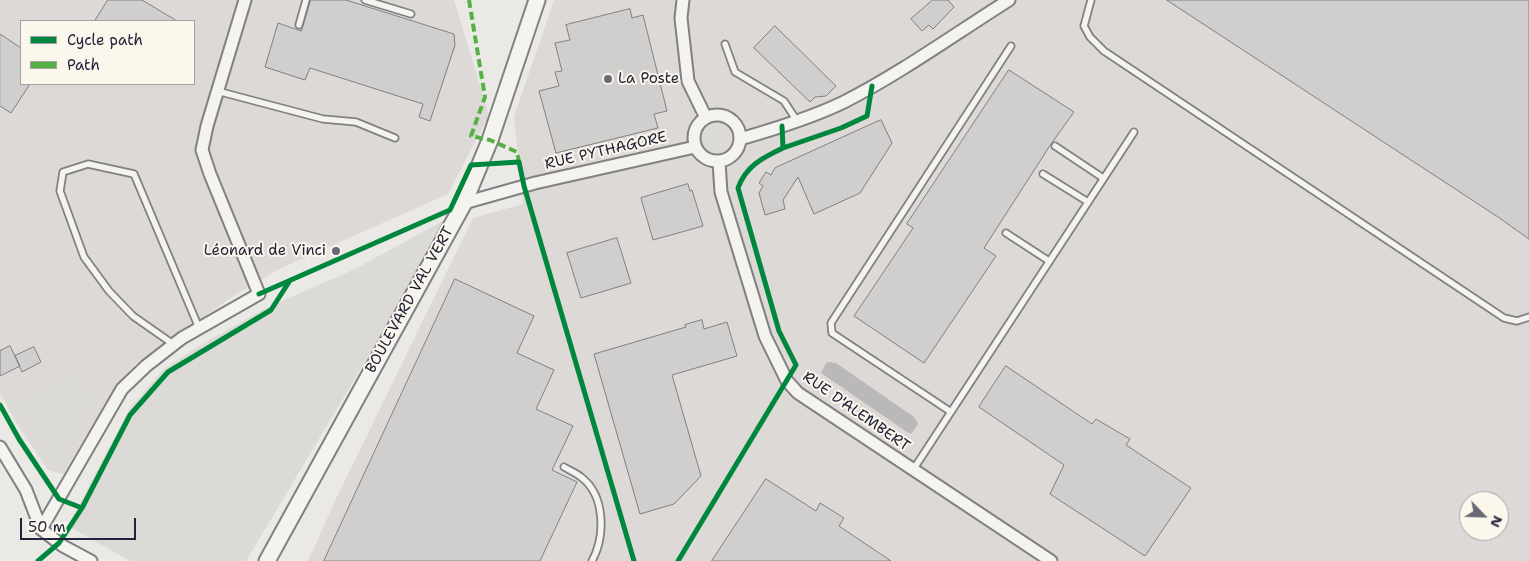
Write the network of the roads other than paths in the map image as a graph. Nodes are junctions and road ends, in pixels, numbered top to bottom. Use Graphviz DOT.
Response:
graph roads {
  1 [pos="245,0"];
  2 [pos="306,0"];
  3 [pos="365,0"];
  4 [pos="537,0"];
  5 [pos="683,0"];
  6 [pos="1009,0"];
  7 [pos="1091,0"];
  8 [pos="411,14"];
  9 [pos="298,25"];
  10 [pos="725,44"];
  11 [pos="1011,46"];
  12 [pos="217,91"];
  13 [pos="706,118"];
  14 [pos="797,121"];
  15 [pos="1134,132"];
  16 [pos="395,138"];
  17 [pos="740,138"];
  18 [pos="695,146"];
  19 [pos="1055,146"];
  20 [pos="719,162"];
  21 [pos="1043,174"];
  22 [pos="1103,178"];
  23 [pos="1088,202"];
  24 [pos="464,203"];
  25 [pos="1006,233"];
  26 [pos="1049,261"];
  27 [pos="1529,317"];
  28 [pos="199,328"];
  29 [pos="173,344"];
  30 [pos="951,412"];
  31 [pos="0,447"];
  32 [pos="564,467"];
  33 [pos="912,470"];
  34 [pos="41,529"];
  35 [pos="90,561"];
  36 [pos="267,561"];
  37 [pos="592,561"];
  38 [pos="1051,561"];
  1 -- 12 [label="street"];
  2 -- 9 [label="lane"];
  3 -- 8 [label="lane"];
  4 -- 24 [label="street, BOULEVARD VAL VERT"];
  5 -- 13 [label="street"];
  6 -- 14 [label="street"];
  7 -- 27 [label="lane"];
  10 -- 14 [label="lane"];
  11 -- 30 [label="lane"];
  12 -- 16 [label="lane"];
  12 -- 28 [label="street"];
  13 -- 17 [label="street"];
  13 -- 18 [label="street"];
  14 -- 17 [label="street"];
  15 -- 22 [label="lane"];
  17 -- 20 [label="street"];
  18 -- 20 [label="street"];
  18 -- 24 [label="street, RUE PYTHAGORE"];
  19 -- 22 [label="lane"];
  20 -- 33 [label="street, RUE D'ALEMBERT"];
  21 -- 23 [label="lane"];
  22 -- 23 [label="lane"];
  23 -- 26 [label="lane"];
  24 -- 36 [label="street, BOULEVARD VAL VERT"];
  25 -- 26 [label="lane"];
  26 -- 30 [label="lane"];
  28 -- 29 [label="street"];
  28 -- 29 [label="lane"];
  29 -- 34 [label="street"];
  30 -- 33 [label="lane"];
  31 -- 34 [label="street"];
  32 -- 37 [label="lane"];
  33 -- 38 [label="street, RUE D'ALEMBERT"];
  34 -- 35 [label="street"];
}
